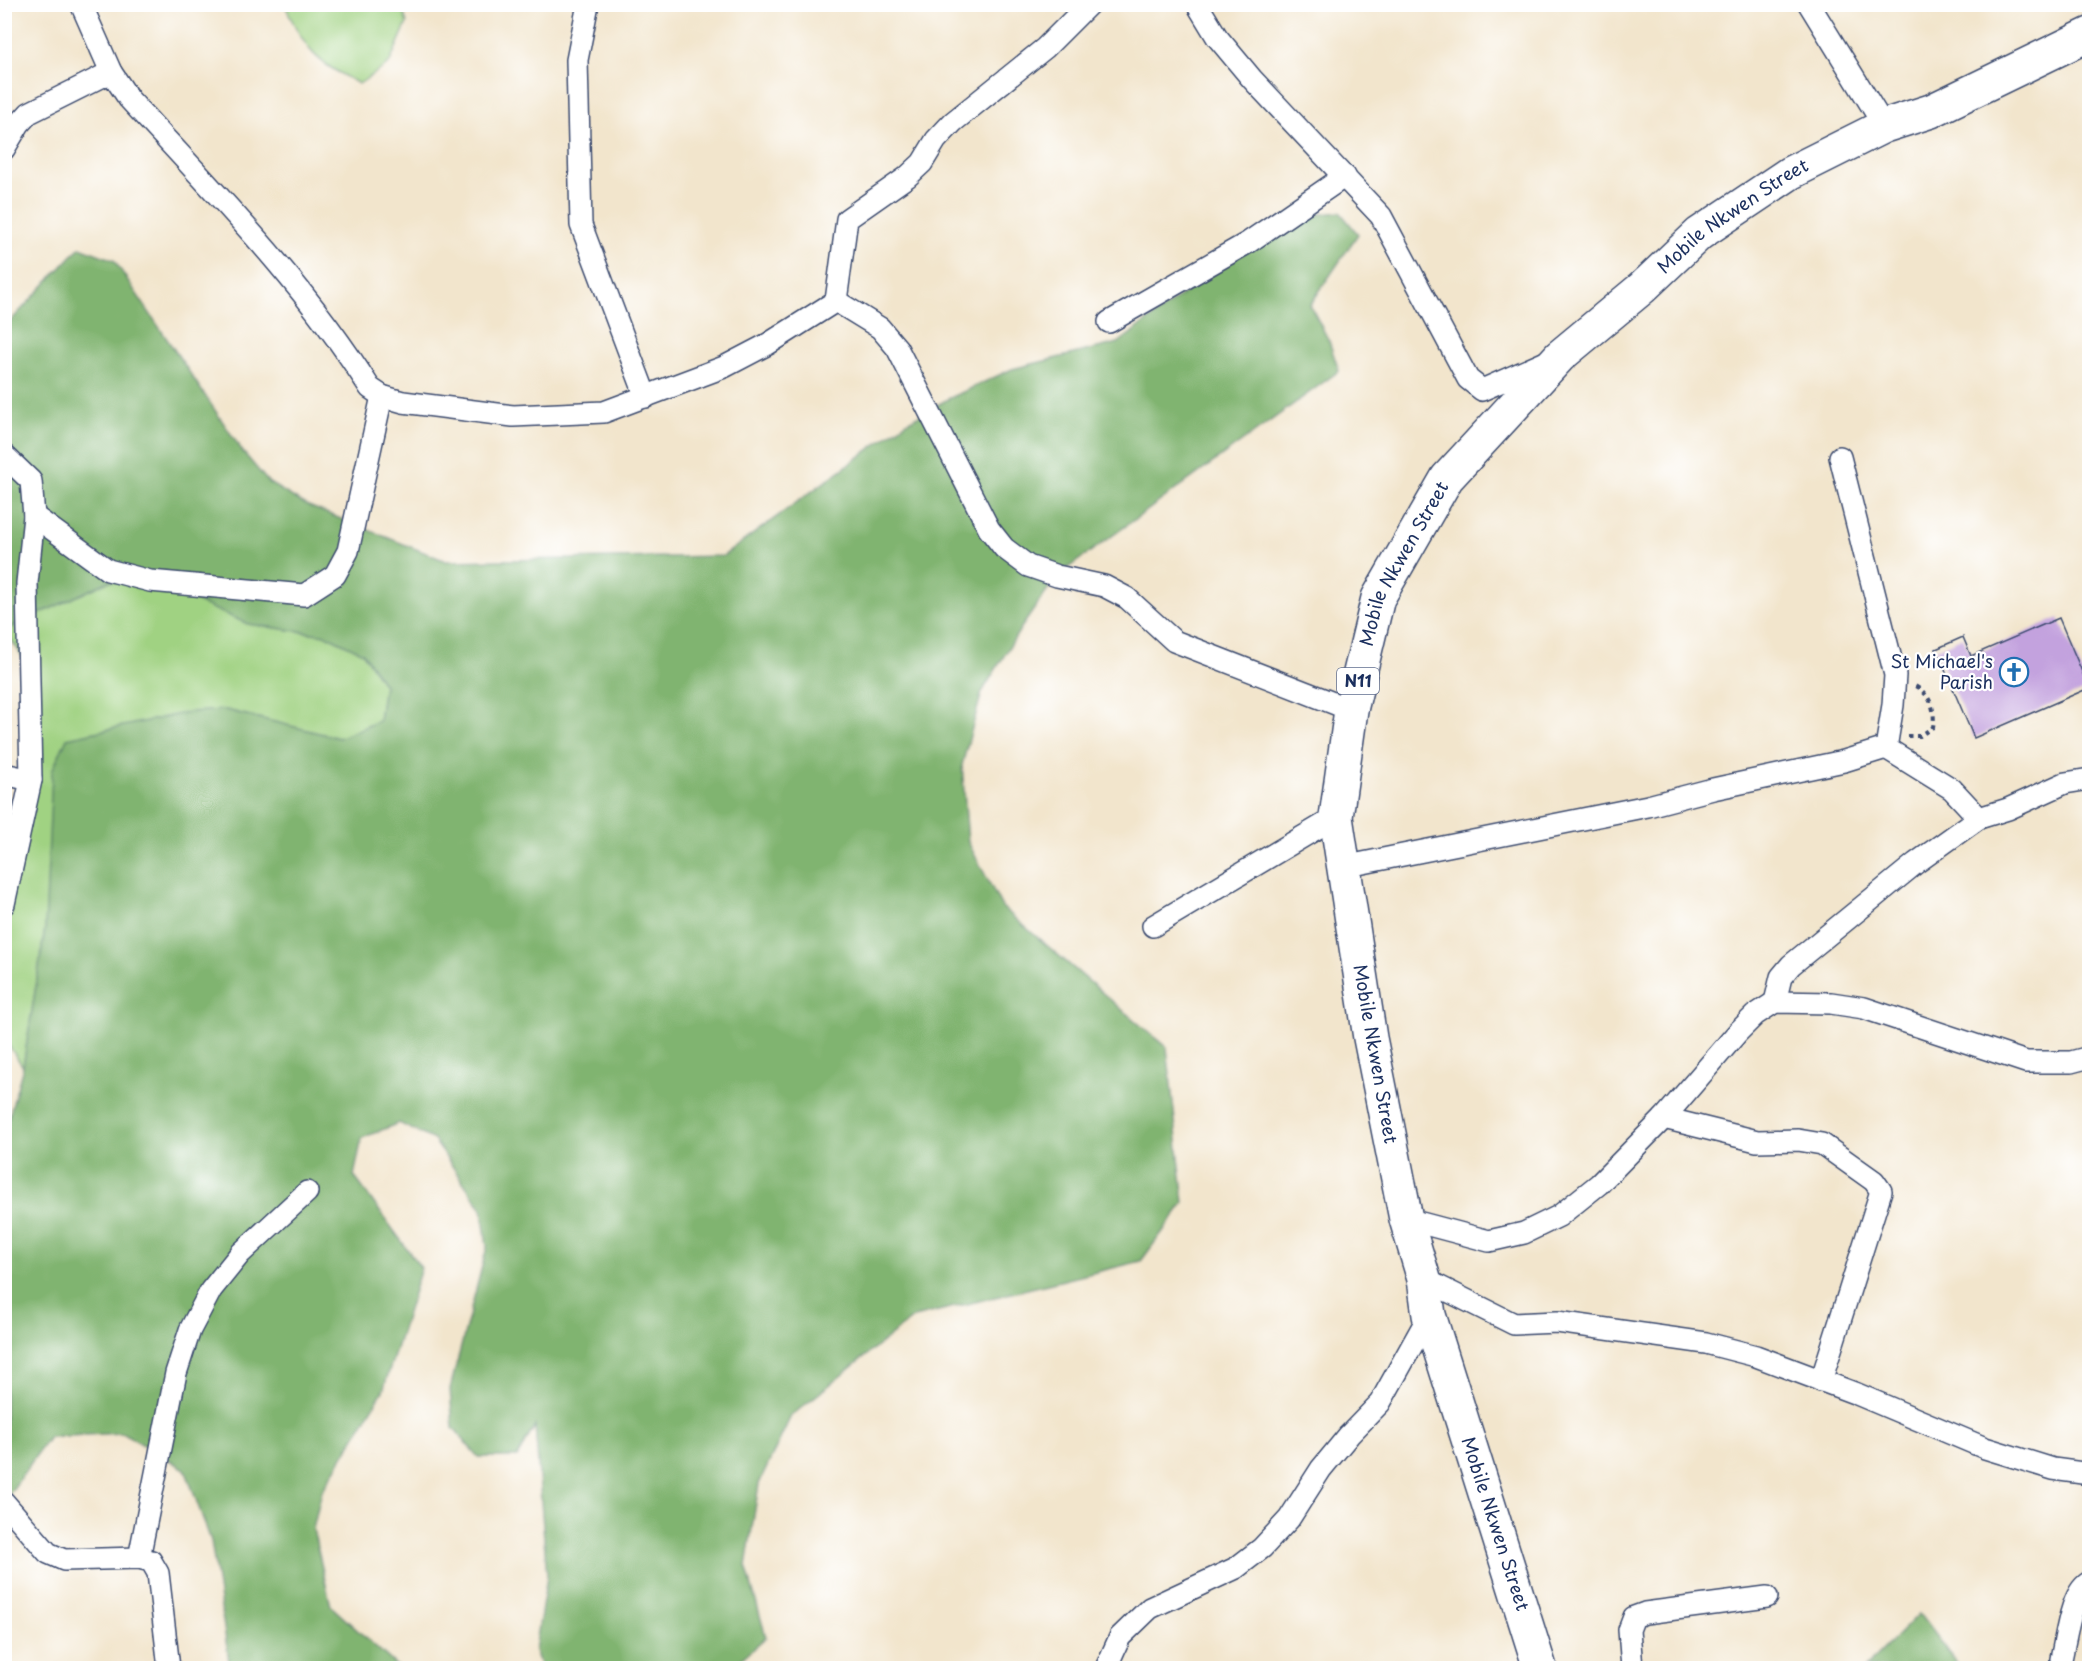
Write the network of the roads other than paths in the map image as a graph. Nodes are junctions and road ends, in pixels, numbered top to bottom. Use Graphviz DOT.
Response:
graph roads {
  1 [pos="81,4"];
  2 [pos="588,4"];
  3 [pos="1089,4"];
  4 [pos="1197,4"];
  5 [pos="1809,4"];
  6 [pos="2090,34"];
  7 [pos="111,72"];
  8 [pos="1884,126"];
  9 [pos="4,149"];
  10 [pos="1345,176"];
  11 [pos="836,301"];
  12 [pos="1109,322"];
  13 [pos="1560,356"];
  14 [pos="382,396"];
  15 [pos="646,397"];
  16 [pos="4,455"];
  17 [pos="1840,457"];
  18 [pos="34,516"];
  19 [pos="1351,710"];
  20 [pos="1887,742"];
  21 [pos="4,774"];
  22 [pos="2090,779"];
  23 [pos="31,780"];
  24 [pos="1336,817"];
  25 [pos="1979,818"];
  26 [pos="1343,867"];
  27 [pos="4,904"];
  28 [pos="1153,926"];
  29 [pos="1775,1002"];
  30 [pos="2090,1057"];
  31 [pos="1664,1118"];
  32 [pos="307,1192"];
  33 [pos="1406,1219"];
  34 [pos="1424,1279"];
  35 [pos="1429,1315"];
  36 [pos="1821,1381"];
  37 [pos="2090,1474"];
  38 [pos="4,1502"];
  39 [pos="139,1558"];
  40 [pos="2090,1582"];
  41 [pos="1767,1597"];
  42 [pos="2061,1659"];
  43 [pos="1542,1666"];
  44 [pos="169,1668"];
  45 [pos="1106,1668"];
  46 [pos="1632,1668"];
  1 -- 7 [label="street"];
  2 -- 15 [label="street"];
  3 -- 11 [label="street"];
  4 -- 10 [label="street"];
  5 -- 8 [label="street"];
  6 -- 8 [label="highway, Mobile Nkwen Street / N11"];
  7 -- 9 [label="street"];
  7 -- 14 [label="street"];
  8 -- 13 [label="highway, Mobile Nkwen Street / N11"];
  10 -- 12 [label="street"];
  10 -- 13 [label="street"];
  11 -- 15 [label="street"];
  11 -- 19 [label="street"];
  13 -- 19 [label="highway, Mobile Nkwen Street / N11"];
  14 -- 15 [label="street"];
  14 -- 18 [label="street"];
  16 -- 18 [label="street"];
  17 -- 20 [label="street"];
  18 -- 23 [label="street"];
  19 -- 24 [label="highway, Mobile Nkwen Street / N11"];
  20 -- 25 [label="street"];
  20 -- 26 [label="street"];
  21 -- 23 [label="street"];
  22 -- 25 [label="street"];
  23 -- 27 [label="street"];
  24 -- 26 [label="highway, Mobile Nkwen Street / N11"];
  24 -- 28 [label="street"];
  25 -- 29 [label="street"];
  26 -- 33 [label="highway, Mobile Nkwen Street / N11"];
  29 -- 30 [label="street"];
  29 -- 31 [label="street"];
  31 -- 33 [label="street"];
  31 -- 36 [label="street"];
  32 -- 39 [label="street"];
  33 -- 34 [label="highway, Mobile Nkwen Street / N11"];
  34 -- 35 [label="highway, Mobile Nkwen Street / N11"];
  34 -- 36 [label="street"];
  35 -- 43 [label="highway, Mobile Nkwen Street / N11"];
  35 -- 45 [label="street"];
  36 -- 37 [label="street"];
  38 -- 39 [label="street"];
  39 -- 44 [label="street"];
  40 -- 42 [label="street"];
  41 -- 46 [label="street"];
}
